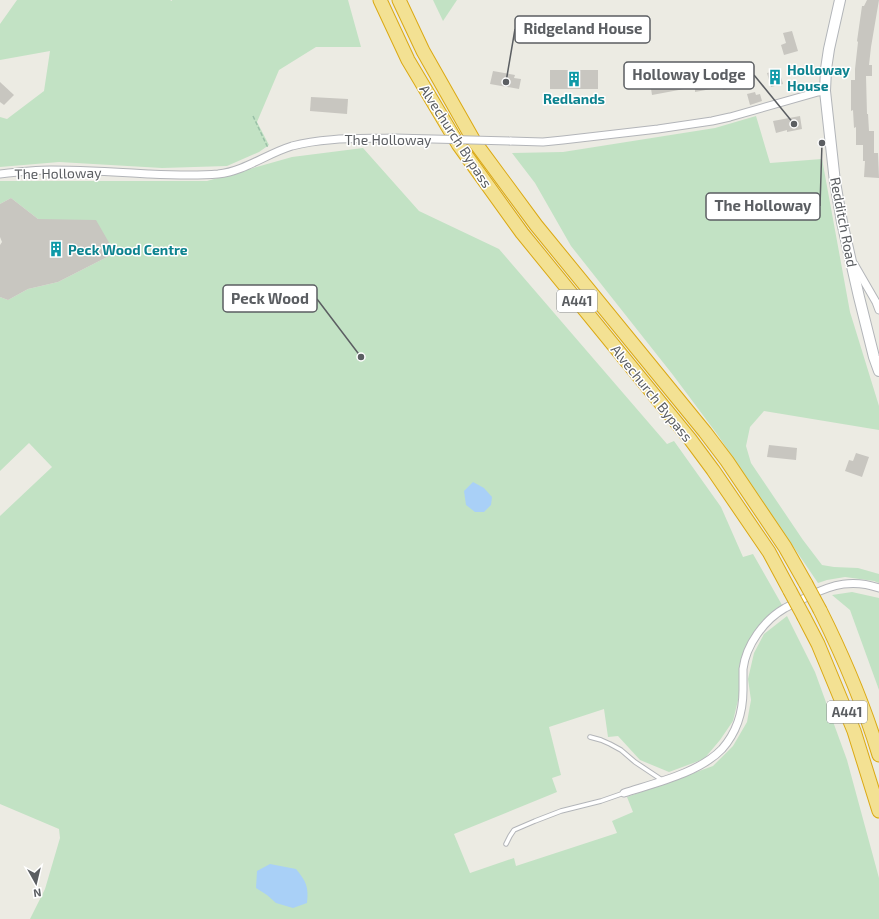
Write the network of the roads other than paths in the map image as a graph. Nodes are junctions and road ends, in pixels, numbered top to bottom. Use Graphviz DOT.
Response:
graph roads {
  1 [pos="380,0"];
  2 [pos="399,0"];
  3 [pos="840,0"];
  4 [pos="825,91"];
  5 [pos="0,174"];
  6 [pos="850,257"];
  7 [pos="879,310"];
  8 [pos="879,371"];
  9 [pos="879,588"];
  10 [pos="590,737"];
  11 [pos="879,755"];
  12 [pos="662,780"];
  13 [pos="624,793"];
  14 [pos="879,811"];
  15 [pos="506,844"];
  1 -- 14 [label="highway, Alvechurch Bypass / A441, bridge"];
  2 -- 11 [label="highway, Alvechurch Bypass / A441, bridge"];
  3 -- 4 [label="main road, Redditch Road"];
  4 -- 5 [label="street, The Holloway, bridge"];
  4 -- 6 [label="main road, Redditch Road"];
  6 -- 7 [label="street"];
  6 -- 8 [label="main road, Redditch Road"];
  9 -- 12 [label="street"];
  10 -- 12 [label="lane"];
  12 -- 13 [label="street"];
  13 -- 15 [label="lane"];
}
